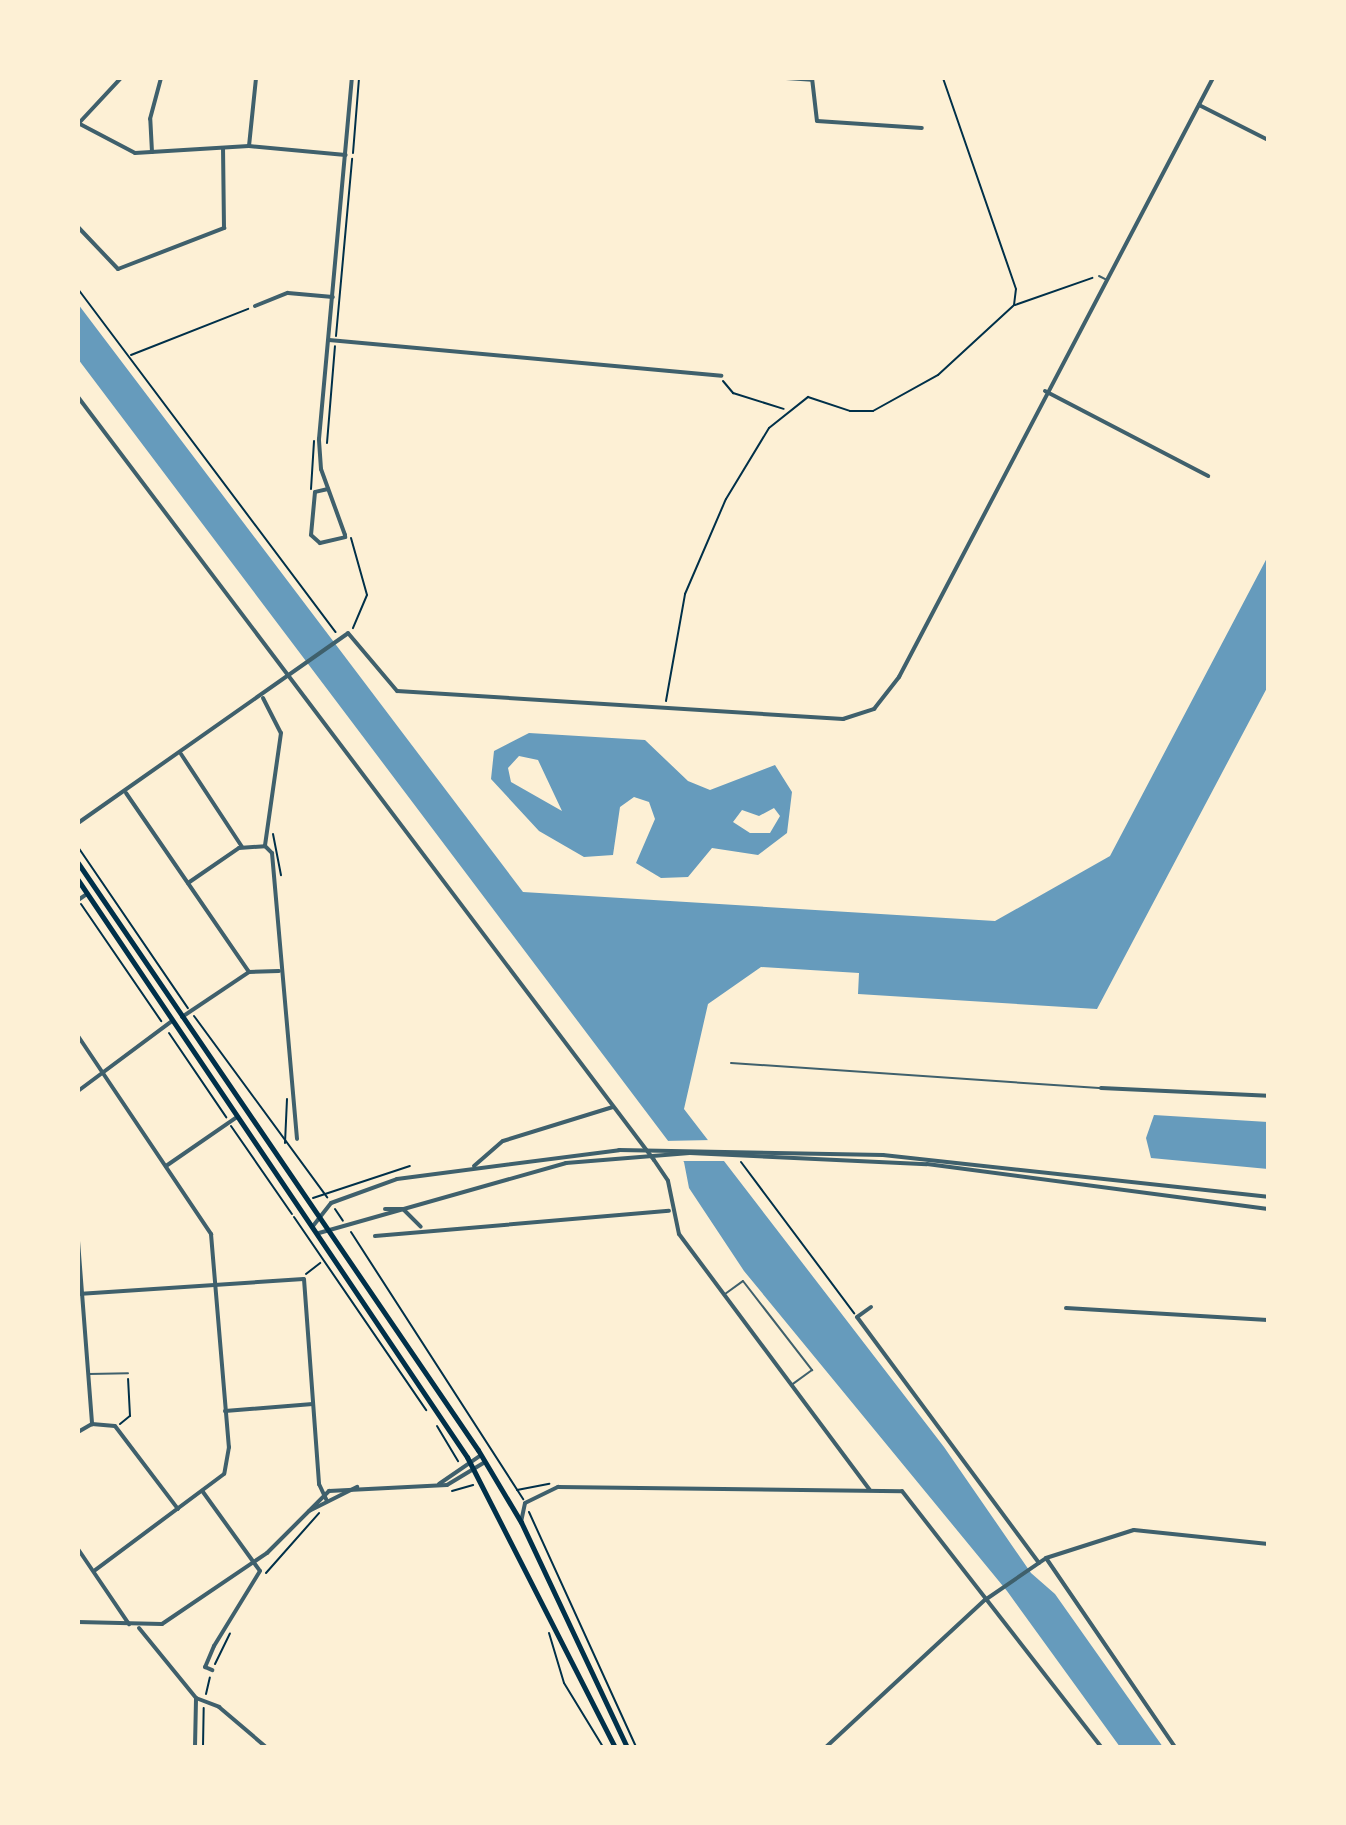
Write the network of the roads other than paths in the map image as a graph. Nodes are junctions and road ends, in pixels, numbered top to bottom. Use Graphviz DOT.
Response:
graph roads {
  1 [pos="121,78"];
  2 [pos="161,78"];
  3 [pos="256,78"];
  4 [pos="352,78"];
  5 [pos="786,78"];
  6 [pos="1213,78"];
  7 [pos="812,79"];
  8 [pos="1199,105"];
  9 [pos="78,124"];
  10 [pos="922,128"];
  11 [pos="1268,140"];
  12 [pos="249,146"];
  13 [pos="223,148"];
  14 [pos="152,152"];
  15 [pos="346,155"];
  16 [pos="78,227"];
  17 [pos="1099,276"];
  18 [pos="1105,279"];
  19 [pos="333,297"];
  20 [pos="255,306"];
  21 [pos="332,340"];
  22 [pos="721,376"];
  23 [pos="1045,391"];
  24 [pos="78,397"];
  25 [pos="1208,476"];
  26 [pos="328,489"];
  27 [pos="292,678"];
  28 [pos="263,698"];
  29 [pos="181,754"];
  30 [pos="126,792"];
  31 [pos="78,823"];
  32 [pos="265,846"];
  33 [pos="242,847"];
  34 [pos="78,863"];
  35 [pos="78,880"];
  36 [pos="188,883"];
  37 [pos="87,894"];
  38 [pos="78,900"];
  39 [pos="279,971"];
  40 [pos="249,972"];
  41 [pos="182,1017"];
  42 [pos="172,1021"];
  43 [pos="78,1036"];
  44 [pos="731,1063"];
  45 [pos="103,1072"];
  46 [pos="1101,1088"];
  47 [pos="78,1091"];
  48 [pos="1268,1096"];
  49 [pos="613,1107"];
  50 [pos="239,1115"];
  51 [pos="297,1139"];
  52 [pos="622,1152"];
  53 [pos="814,1153"];
  54 [pos="166,1166"];
  55 [pos="474,1166"];
  56 [pos="1268,1197"];
  57 [pos="385,1209"];
  58 [pos="1268,1209"];
  59 [pos="319,1210"];
  60 [pos="670,1211"];
  61 [pos="313,1226"];
  62 [pos="421,1227"];
  63 [pos="319,1233"];
  64 [pos="336,1233"];
  65 [pos="375,1236"];
  66 [pos="78,1241"];
  67 [pos="215,1283"];
  68 [pos="80,1293"];
  69 [pos="725,1295"];
  70 [pos="871,1307"];
  71 [pos="1066,1308"];
  72 [pos="1268,1320"];
  73 [pos="128,1373"];
  74 [pos="88,1375"];
  75 [pos="792,1385"];
  76 [pos="313,1404"];
  77 [pos="225,1411"];
  78 [pos="92,1424"];
  79 [pos="78,1432"];
  80 [pos="481,1455"];
  81 [pos="470,1462"];
  82 [pos="485,1462"];
  83 [pos="474,1469"];
  84 [pos="439,1484"];
  85 [pos="357,1487"];
  86 [pos="870,1490"];
  87 [pos="203,1492"];
  88 [pos="323,1494"];
  89 [pos="328,1503"];
  90 [pos="178,1509"];
  91 [pos="307,1512"];
  92 [pos="521,1522"];
  93 [pos="1268,1544"];
  94 [pos="78,1549"];
  95 [pos="1046,1558"];
  96 [pos="255,1561"];
  97 [pos="1039,1563"];
  98 [pos="94,1571"];
  99 [pos="985,1600"];
  100 [pos="78,1622"];
  101 [pos="129,1624"];
  102 [pos="139,1628"];
  103 [pos="212,1670"];
  104 [pos="196,1698"];
  105 [pos="195,1747"];
  106 [pos="266,1747"];
  107 [pos="615,1747"];
  108 [pos="627,1747"];
  109 [pos="826,1747"];
  110 [pos="1101,1747"];
  111 [pos="1175,1747"];
  1 -- 9 [label="street"];
  2 -- 14 [label="street"];
  3 -- 12 [label="street"];
  4 -- 15 [label="street"];
  5 -- 7 [label="street"];
  6 -- 8 [label="street"];
  7 -- 10 [label="street"];
  8 -- 11 [label="street"];
  8 -- 18 [label="street"];
  9 -- 14 [label="street"];
  12 -- 13 [label="street"];
  12 -- 15 [label="street"];
  13 -- 14 [label="street"];
  13 -- 16 [label="street"];
  15 -- 19 [label="street"];
  17 -- 18 [label="lane"];
  18 -- 23 [label="street"];
  19 -- 20 [label="street"];
  19 -- 21 [label="street"];
  21 -- 22 [label="street"];
  21 -- 26 [label="street"];
  23 -- 25 [label="street"];
  23 -- 27 [label="street"];
  24 -- 27 [label="street"];
  26 -- 26 [label="street"];
  27 -- 28 [label="street"];
  27 -- 49 [label="street"];
  28 -- 29 [label="street"];
  28 -- 32 [label="street"];
  29 -- 30 [label="street"];
  29 -- 33 [label="street"];
  30 -- 31 [label="street"];
  30 -- 36 [label="street"];
  32 -- 33 [label="street"];
  32 -- 39 [label="street"];
  33 -- 36 [label="street"];
  34 -- 41 [label="main road"];
  35 -- 37 [label="main road"];
  36 -- 40 [label="street"];
  37 -- 38 [label="street"];
  37 -- 42 [label="main road"];
  39 -- 40 [label="street"];
  39 -- 51 [label="street"];
  40 -- 41 [label="street"];
  41 -- 59 [label="main road"];
  42 -- 45 [label="street"];
  42 -- 50 [label="main road"];
  43 -- 45 [label="street"];
  44 -- 46 [label="lane"];
  45 -- 47 [label="street"];
  45 -- 54 [label="street"];
  46 -- 48 [label="street"];
  49 -- 55 [label="street"];
  49 -- 60 [label="street"];
  50 -- 54 [label="street"];
  50 -- 61 [label="main road"];
  52 -- 53 [label="street"];
  52 -- 55 [label="street"];
  52 -- 57 [label="street"];
  53 -- 56 [label="street"];
  53 -- 58 [label="street"];
  54 -- 67 [label="street"];
  55 -- 59 [label="street"];
  57 -- 62 [label="street"];
  57 -- 64 [label="street"];
  59 -- 61 [label="street"];
  59 -- 64 [label="main road"];
  60 -- 62 [label="street"];
  60 -- 69 [label="street"];
  61 -- 63 [label="main road"];
  62 -- 65 [label="street"];
  63 -- 64 [label="street"];
  63 -- 81 [label="main road"];
  64 -- 80 [label="main road"];
  66 -- 68 [label="street"];
  67 -- 68 [label="street"];
  67 -- 76 [label="street"];
  67 -- 77 [label="street"];
  68 -- 74 [label="street"];
  69 -- 75 [label="street"];
  69 -- 75 [label="lane"];
  70 -- 97 [label="street"];
  71 -- 72 [label="street"];
  73 -- 74 [label="lane"];
  74 -- 78 [label="street"];
  75 -- 86 [label="street"];
  76 -- 77 [label="street"];
  76 -- 88 [label="street"];
  77 -- 87 [label="street"];
  78 -- 79 [label="street"];
  78 -- 90 [label="street"];
  80 -- 81 [label="street"];
  80 -- 82 [label="main road"];
  81 -- 83 [label="main road"];
  81 -- 84 [label="street"];
  82 -- 83 [label="street"];
  82 -- 92 [label="main road"];
  83 -- 84 [label="street"];
  83 -- 107 [label="main road"];
  84 -- 85 [label="street"];
  85 -- 88 [label="street"];
  85 -- 89 [label="street"];
  86 -- 92 [label="street"];
  86 -- 99 [label="street"];
  87 -- 90 [label="street"];
  87 -- 96 [label="street"];
  88 -- 89 [label="street"];
  88 -- 91 [label="street"];
  89 -- 91 [label="street"];
  90 -- 98 [label="street"];
  91 -- 96 [label="street"];
  92 -- 108 [label="main road"];
  93 -- 95 [label="street"];
  94 -- 98 [label="street"];
  95 -- 97 [label="street"];
  95 -- 111 [label="street"];
  96 -- 102 [label="street"];
  96 -- 103 [label="street"];
  97 -- 99 [label="street"];
  98 -- 101 [label="street"];
  99 -- 109 [label="street"];
  99 -- 110 [label="street"];
  100 -- 101 [label="street"];
  101 -- 102 [label="street"];
  102 -- 104 [label="street"];
  104 -- 105 [label="street"];
  104 -- 106 [label="street"];
}
